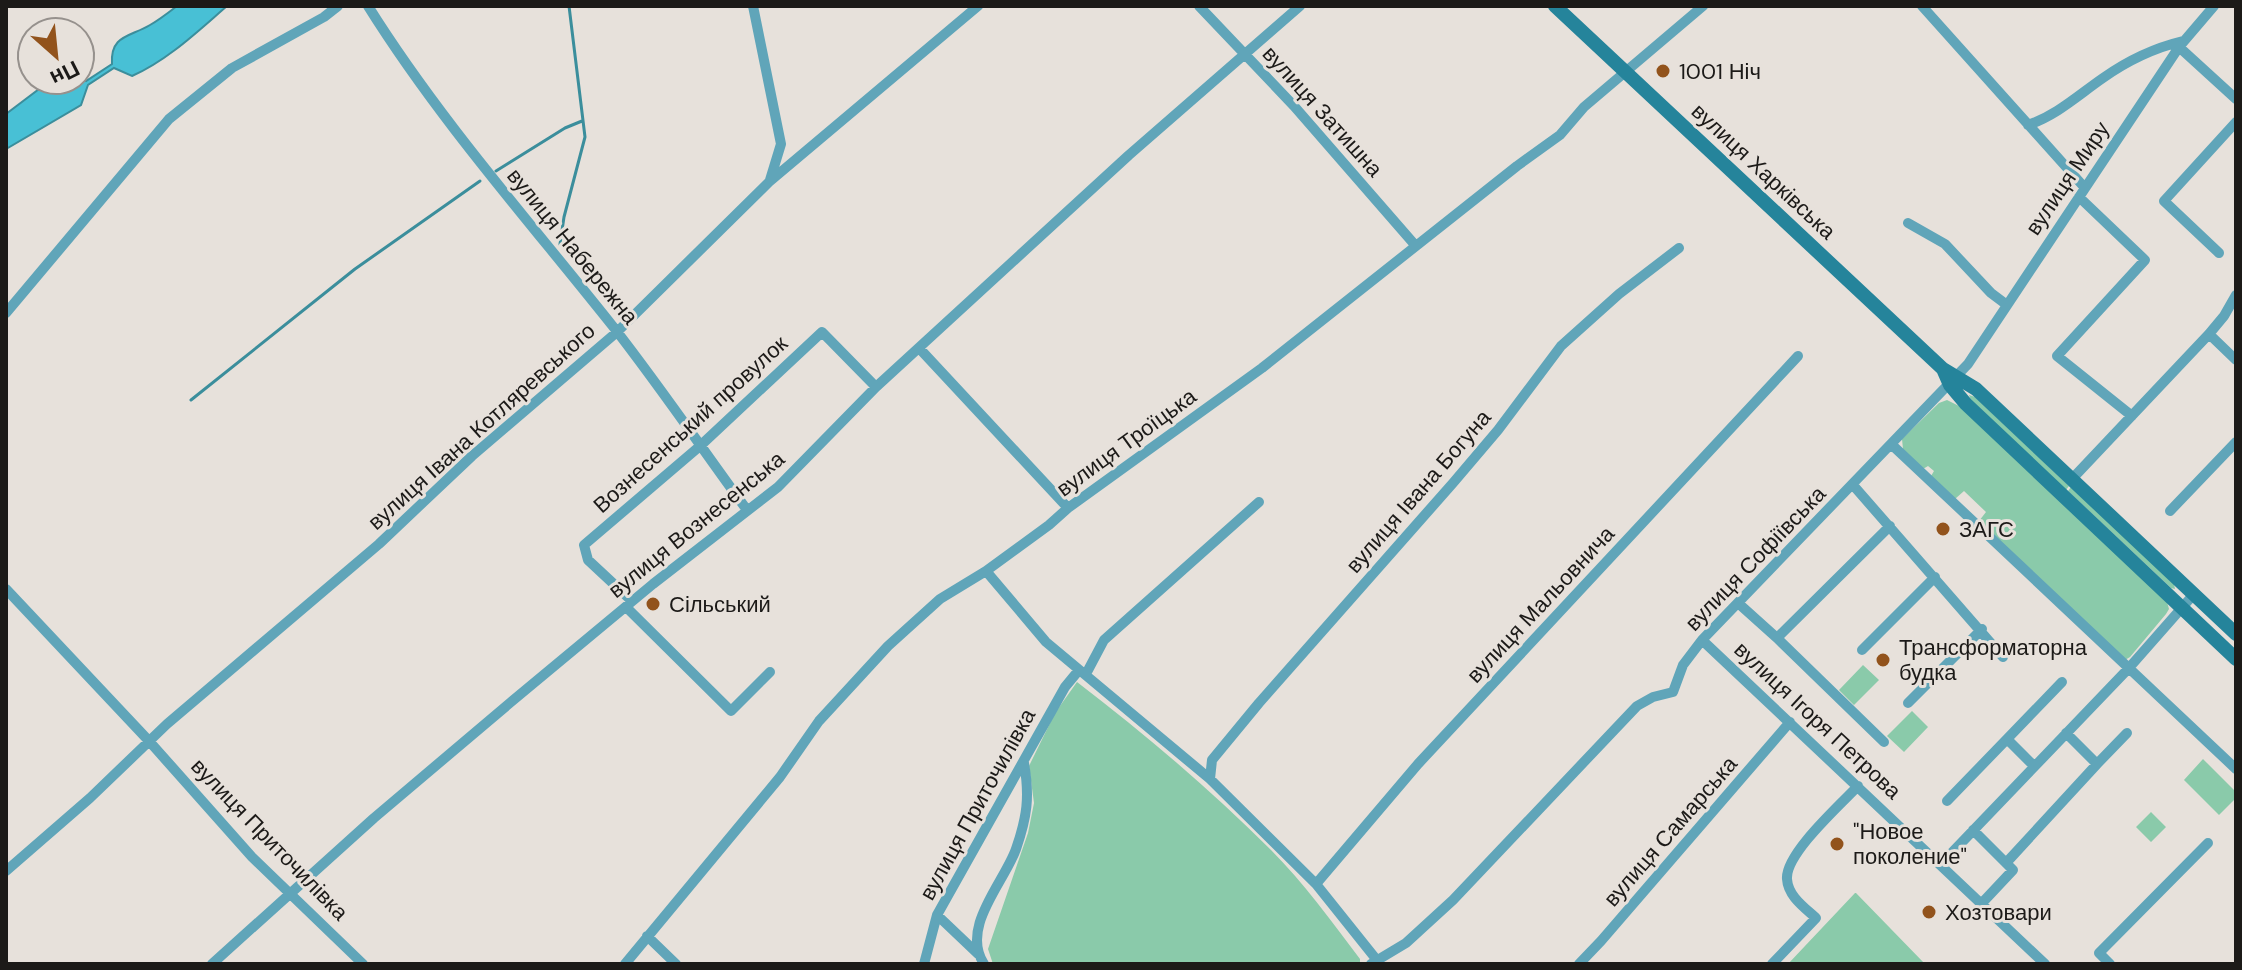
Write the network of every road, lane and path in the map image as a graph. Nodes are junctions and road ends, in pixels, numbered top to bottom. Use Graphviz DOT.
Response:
graph roads {
  1 [pos="338,6"];
  2 [pos="368,6"];
  3 [pos="753,6"];
  4 [pos="978,6"];
  5 [pos="1199,6"];
  6 [pos="1300,6"];
  7 [pos="1555,6"];
  8 [pos="1703,6"];
  9 [pos="1922,6"];
  10 [pos="2214,6"];
  11 [pos="2182,44"];
  12 [pos="1245,55"];
  13 [pos="1627,73"];
  14 [pos="2236,99"];
  15 [pos="2236,122"];
  16 [pos="2028,125"];
  17 [pos="781,144"];
  18 [pos="799,157"];
  19 [pos="769,182"];
  20 [pos="2082,193"];
  21 [pos="1908,223"];
  22 [pos="1415,245"];
  23 [pos="1679,248"];
  24 [pos="2219,253"];
  25 [pos="2236,295"];
  26 [pos="2007,305"];
  27 [pos="6,313"];
  28 [pos="617,332"];
  29 [pos="2209,334"];
  30 [pos="919,348"];
  31 [pos="1798,356"];
  32 [pos="2236,360"];
  33 [pos="1954,380"];
  34 [pos="876,387"];
  35 [pos="2132,416"];
  36 [pos="2236,442"];
  37 [pos="1891,444"];
  38 [pos="700,446"];
  39 [pos="2072,479"];
  40 [pos="1853,485"];
  41 [pos="1259,502"];
  42 [pos="1068,508"];
  43 [pos="747,510"];
  44 [pos="2170,511"];
  45 [pos="1890,526"];
  46 [pos="986,571"];
  47 [pos="1935,577"];
  48 [pos="6,589"];
  49 [pos="2194,594"];
  50 [pos="1738,603"];
  51 [pos="629,604"];
  52 [pos="2182,608"];
  53 [pos="1982,629"];
  54 [pos="2236,634"];
  55 [pos="1777,638"];
  56 [pos="1702,640"];
  57 [pos="1862,650"];
  58 [pos="2003,657"];
  59 [pos="2236,659"];
  60 [pos="2128,669"];
  61 [pos="770,672"];
  62 [pos="1082,672"];
  63 [pos="2062,682"];
  64 [pos="1908,703"];
  65 [pos="1790,722"];
  66 [pos="2066,733"];
  67 [pos="2127,733"];
  68 [pos="2007,739"];
  69 [pos="149,741"];
  70 [pos="1884,742"];
  71 [pos="1024,763"];
  72 [pos="2097,764"];
  73 [pos="2034,766"];
  74 [pos="2236,769"];
  75 [pos="1210,779"];
  76 [pos="1858,786"];
  77 [pos="1947,801"];
  78 [pos="1973,830"];
  79 [pos="2208,843"];
  80 [pos="2006,863"];
  81 [pos="1941,864"];
  82 [pos="6,871"];
  83 [pos="1316,884"];
  84 [pos="290,892"];
  85 [pos="1982,903"];
  86 [pos="937,915"];
  87 [pos="647,936"];
  88 [pos="981,959"];
  89 [pos="1377,963"];
  90 [pos="212,964"];
  91 [pos="363,964"];
  92 [pos="625,964"];
  93 [pos="676,964"];
  94 [pos="924,964"];
  95 [pos="1579,964"];
  96 [pos="1772,964"];
  97 [pos="2045,964"];
  98 [pos="2110,964"];
  1 -- 27 [label="street"];
  2 -- 28 [label="street, вулиця Набережна"];
  3 -- 17 [label="street"];
  4 -- 18 [label="street, вулиця Івана Котляревського"];
  5 -- 12 [label="street, вулиця Затишна"];
  6 -- 12 [label="street, вулиця Вознесенська"];
  7 -- 13 [label="street, вулиця Харківська"];
  8 -- 13 [label="street, вулиця Троїцька"];
  9 -- 16 [label="street"];
  10 -- 11 [label="street, вулиця Миру"];
  11 -- 14 [label="street"];
  11 -- 16 [label="street"];
  11 -- 20 [label="street, вулиця Миру"];
  12 -- 22 [label="street, вулиця Затишна"];
  12 -- 30 [label="street, вулиця Вознесенська"];
  13 -- 22 [label="street, вулиця Троїцька"];
  13 -- 33 [label="street, вулиця Харківська"];
  15 -- 24 [label="street"];
  16 -- 20 [label="street"];
  17 -- 18 [label="street"];
  17 -- 19 [label="street"];
  18 -- 19 [label="street, вулиця Івана Котляревського"];
  19 -- 28 [label="street, вулиця Івана Котляревського"];
  20 -- 26 [label="street, вулиця Миру"];
  20 -- 35 [label="street"];
  21 -- 26 [label="street"];
  22 -- 42 [label="street, вулиця Троїцька"];
  23 -- 75 [label="street, вулиця Івана Богуна"];
  25 -- 29 [label="street"];
  26 -- 33 [label="street, вулиця Миру"];
  28 -- 38 [label="street, вулиця Набережна"];
  28 -- 69 [label="street, вулиця Івана Котляревського"];
  29 -- 32 [label="street"];
  29 -- 35 [label="street"];
  30 -- 34 [label="street, вулиця Вознесенська"];
  30 -- 42 [label="street"];
  31 -- 83 [label="street, вулиця Мальовнича"];
  33 -- 37 [label="street, вулиця Софіївська"];
  33 -- 39 [label="street, вулиця Харківська"];
  33 -- 52 [label="street, вулиця Харківська"];
  34 -- 38 [label="street, Вознесенський провулок"];
  34 -- 43 [label="street, вулиця Вознесенська"];
  35 -- 39 [label="street"];
  36 -- 44 [label="street"];
  37 -- 40 [label="street, вулиця Софіївська"];
  37 -- 60 [label="street"];
  38 -- 43 [label="street, вулиця Набережна"];
  38 -- 51 [label="street, Вознесенський провулок"];
  39 -- 49 [label="street, вулиця Харківська"];
  40 -- 45 [label="street"];
  40 -- 50 [label="street, вулиця Софіївська"];
  41 -- 62 [label="street, вулиця Приточилівка"];
  42 -- 46 [label="street, вулиця Троїцька"];
  43 -- 51 [label="street, вулиця Вознесенська"];
  45 -- 47 [label="street"];
  45 -- 55 [label="street"];
  46 -- 62 [label="street"];
  46 -- 87 [label="street, вулиця Троїцька"];
  47 -- 53 [label="street"];
  47 -- 57 [label="street"];
  48 -- 69 [label="street, вулиця Приточилівка"];
  49 -- 52 [label="street"];
  49 -- 54 [label="street, вулиця Харківська"];
  50 -- 55 [label="street"];
  50 -- 56 [label="street, вулиця Софіївська"];
  51 -- 61 [label="street, Вознесенський провулок"];
  51 -- 84 [label="street, вулиця Вознесенська"];
  52 -- 59 [label="street, вулиця Харківська"];
  52 -- 60 [label="street"];
  53 -- 58 [label="street"];
  53 -- 64 [label="street"];
  55 -- 70 [label="street"];
  56 -- 65 [label="street, вулиця Ігоря Петрова"];
  56 -- 89 [label="street, вулиця Софіївська"];
  60 -- 66 [label="street"];
  60 -- 74 [label="street"];
  62 -- 71 [label="street, вулиця Приточилівка"];
  62 -- 75 [label="street"];
  63 -- 68 [label="street"];
  65 -- 76 [label="street, вулиця Ігоря Петрова"];
  65 -- 95 [label="street, вулиця Самарська"];
  66 -- 72 [label="street"];
  66 -- 73 [label="street"];
  67 -- 72 [label="street"];
  68 -- 73 [label="street"];
  68 -- 77 [label="street"];
  69 -- 82 [label="street, вулиця Івана Котляревського"];
  69 -- 84 [label="street, вулиця Приточилівка"];
  71 -- 86 [label="street, вулиця Приточилівка"];
  71 -- 88 [label="street"];
  72 -- 80 [label="street"];
  73 -- 78 [label="street"];
  75 -- 83 [label="street"];
  76 -- 81 [label="street, вулиця Ігоря Петрова"];
  76 -- 96 [label="street"];
  78 -- 80 [label="street"];
  78 -- 81 [label="street"];
  79 -- 98 [label="street"];
  80 -- 85 [label="street"];
  81 -- 85 [label="street, вулиця Ігоря Петрова"];
  83 -- 89 [label="street"];
  84 -- 90 [label="street, вулиця Вознесенська"];
  84 -- 91 [label="street, вулиця Приточилівка"];
  85 -- 97 [label="street, вулиця Ігоря Петрова"];
  86 -- 88 [label="street"];
  86 -- 94 [label="street, вулиця Приточилівка"];
  87 -- 92 [label="street, вулиця Троїцька"];
  87 -- 93 [label="street"];
}
